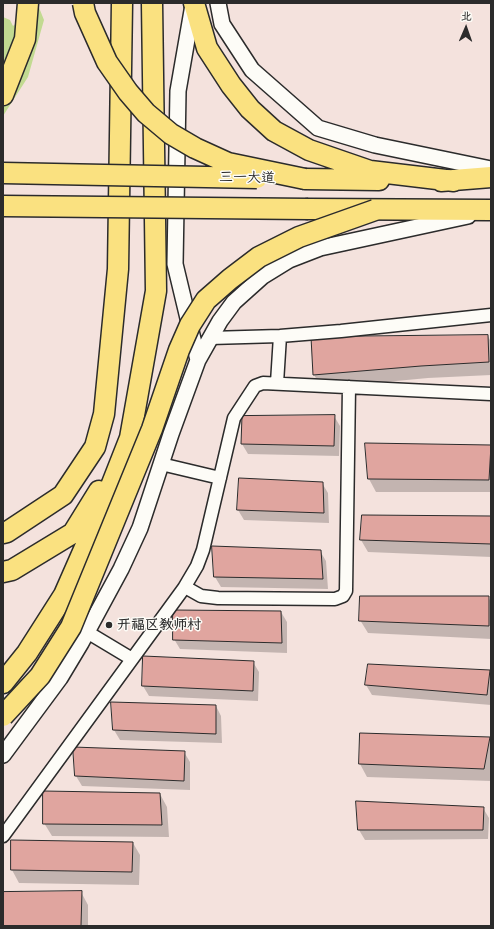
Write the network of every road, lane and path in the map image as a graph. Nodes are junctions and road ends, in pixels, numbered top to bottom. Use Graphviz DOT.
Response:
graph roads {
  1 [pos="28,3"];
  2 [pos="83,3"];
  3 [pos="122,3"];
  4 [pos="152,3"];
  5 [pos="194,3"];
  6 [pos="218,3"];
  7 [pos="3,95"];
  8 [pos="491,169"];
  9 [pos="3,173"];
  10 [pos="491,177"];
  11 [pos="305,179"];
  12 [pos="454,181"];
  13 [pos="3,206"];
  14 [pos="375,210"];
  15 [pos="491,210"];
  16 [pos="491,315"];
  17 [pos="280,336"];
  18 [pos="210,338"];
  19 [pos="198,360"];
  20 [pos="276,384"];
  21 [pos="349,387"];
  22 [pos="491,394"];
  23 [pos="130,438"];
  24 [pos="161,464"];
  25 [pos="220,478"];
  26 [pos="3,533"];
  27 [pos="3,572"];
  28 [pos="185,587"];
  29 [pos="87,632"];
  30 [pos="132,660"];
  31 [pos="3,683"];
  32 [pos="3,716"];
  33 [pos="3,756"];
  34 [pos="3,836"];
  1 -- 7 [label="highway"];
  2 -- 11 [label="highway, bridge"];
  3 -- 26 [label="highway"];
  4 -- 23 [label="highway"];
  5 -- 12 [label="highway"];
  5 -- 19 [label="street"];
  6 -- 8 [label="street"];
  9 -- 11 [label="highway, 三一大道, bridge"];
  10 -- 12 [label="highway, 三一大道"];
  11 -- 12 [label="highway, 三一大道"];
  13 -- 14 [label="highway, bridge"];
  14 -- 15 [label="highway"];
  14 -- 32 [label="highway, bridge"];
  15 -- 18 [label="street"];
  16 -- 17 [label="street"];
  17 -- 18 [label="street"];
  17 -- 20 [label="street"];
  18 -- 19 [label="street"];
  19 -- 24 [label="street"];
  20 -- 21 [label="street"];
  20 -- 25 [label="street"];
  21 -- 22 [label="street"];
  21 -- 28 [label="street"];
  23 -- 27 [label="highway"];
  23 -- 31 [label="highway"];
  24 -- 25 [label="street"];
  24 -- 29 [label="street"];
  25 -- 28 [label="street"];
  28 -- 30 [label="street"];
  29 -- 30 [label="street"];
  29 -- 33 [label="street"];
  30 -- 34 [label="street"];
}
